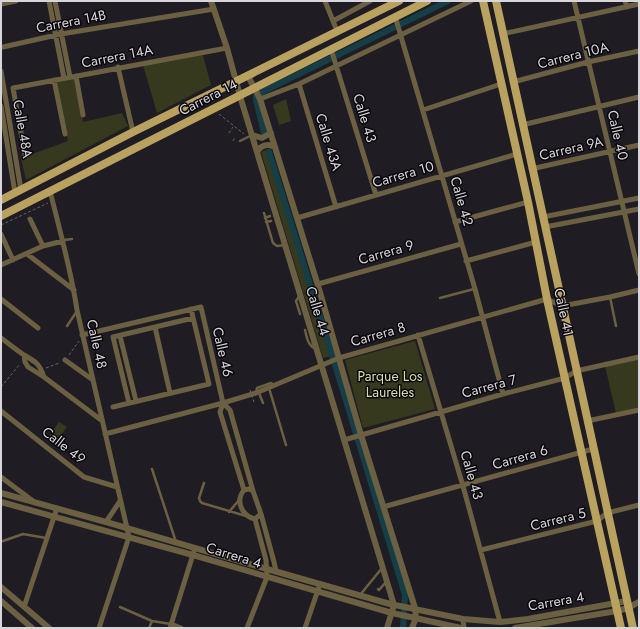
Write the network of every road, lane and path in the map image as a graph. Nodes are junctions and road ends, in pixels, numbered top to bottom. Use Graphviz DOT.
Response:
graph roads {
  1 [pos="16,1"];
  2 [pos="49,1"];
  3 [pos="55,1"];
  4 [pos="211,1"];
  5 [pos="325,1"];
  6 [pos="370,1"];
  7 [pos="399,1"];
  8 [pos="427,1"];
  9 [pos="471,1"];
  10 [pos="483,1"];
  11 [pos="496,1"];
  12 [pos="574,1"];
  13 [pos="625,1"];
  14 [pos="1,4"];
  15 [pos="387,4"];
  16 [pos="639,4"];
  17 [pos="627,7"];
  18 [pos="214,8"];
  19 [pos="578,18"];
  20 [pos="396,19"];
  21 [pos="333,21"];
  22 [pos="337,31"];
  23 [pos="400,32"];
  24 [pos="502,34"];
  25 [pos="58,35"];
  26 [pos="3,47"];
  27 [pos="227,48"];
  28 [pos="332,51"];
  29 [pos="639,51"];
  30 [pos="588,62"];
  31 [pos="336,64"];
  32 [pos="118,67"];
  33 [pos="1,72"];
  34 [pos="76,76"];
  35 [pos="248,76"];
  36 [pos="70,77"];
  37 [pos="64,78"];
  38 [pos="54,80"];
  39 [pos="236,82"];
  40 [pos="513,82"];
  41 [pos="299,84"];
  42 [pos="501,84"];
  43 [pos="13,88"];
  44 [pos="257,94"];
  45 [pos="240,96"];
  46 [pos="639,97"];
  47 [pos="1,106"];
  48 [pos="599,106"];
  49 [pos="423,110"];
  50 [pos="83,114"];
  51 [pos="220,115"];
  52 [pos="522,125"];
  53 [pos="234,126"];
  54 [pos="133,132"];
  55 [pos="229,133"];
  56 [pos="270,133"];
  57 [pos="65,134"];
  58 [pos="250,136"];
  59 [pos="235,137"];
  60 [pos="233,141"];
  61 [pos="240,141"];
  62 [pos="639,145"];
  63 [pos="274,147"];
  64 [pos="610,151"];
  65 [pos="258,152"];
  66 [pos="516,154"];
  67 [pos="25,155"];
  68 [pos="531,169"];
  69 [pos="442,176"];
  70 [pos="18,191"];
  71 [pos="50,191"];
  72 [pos="376,195"];
  73 [pos="639,198"];
  74 [pos="1,200"];
  75 [pos="52,201"];
  76 [pos="622,201"];
  77 [pos="528,202"];
  78 [pos="336,207"];
  79 [pos="639,209"];
  80 [pos="624,212"];
  81 [pos="264,213"];
  82 [pos="1,216"];
  83 [pos="543,217"];
  84 [pos="265,218"];
  85 [pos="274,218"];
  86 [pos="297,218"];
  87 [pos="30,219"];
  88 [pos="266,222"];
  89 [pos="455,222"];
  90 [pos="1,225"];
  91 [pos="545,227"];
  92 [pos="1,234"];
  93 [pos="72,239"];
  94 [pos="63,241"];
  95 [pos="536,242"];
  96 [pos="461,244"];
  97 [pos="285,245"];
  98 [pos="43,246"];
  99 [pos="27,254"];
  100 [pos="13,260"];
  101 [pos="466,261"];
  102 [pos="1,266"];
  103 [pos="639,274"];
  104 [pos="318,284"];
  105 [pos="475,289"];
  106 [pos="74,290"];
  107 [pos="639,290"];
  108 [pos="300,294"];
  109 [pos="610,297"];
  110 [pos="440,298"];
  111 [pos="547,299"];
  112 [pos="1,300"];
  113 [pos="562,306"];
  114 [pos="191,309"];
  115 [pos="77,310"];
  116 [pos="300,314"];
  117 [pos="482,317"];
  118 [pos="193,318"];
  119 [pos="67,326"];
  120 [pos="616,326"];
  121 [pos="155,327"];
  122 [pos="38,328"];
  123 [pos="305,330"];
  124 [pos="418,335"];
  125 [pos="82,336"];
  126 [pos="120,336"];
  127 [pos="1,338"];
  128 [pos="317,349"];
  129 [pos="24,355"];
  130 [pos="639,357"];
  131 [pos="337,358"];
  132 [pos="65,360"];
  133 [pos="323,364"];
  134 [pos="576,371"];
  135 [pos="44,378"];
  136 [pos="565,378"];
  137 [pos="93,380"];
  138 [pos="275,385"];
  139 [pos="1,387"];
  140 [pos="269,388"];
  141 [pos="250,390"];
  142 [pos="170,393"];
  143 [pos="257,393"];
  144 [pos="503,394"];
  145 [pos="136,401"];
  146 [pos="254,402"];
  147 [pos="129,403"];
  148 [pos="222,403"];
  149 [pos="263,403"];
  150 [pos="113,407"];
  151 [pos="639,410"];
  152 [pos="441,411"];
  153 [pos="1,412"];
  154 [pos="276,414"];
  155 [pos="272,415"];
  156 [pos="101,420"];
  157 [pos="587,421"];
  158 [pos="105,434"];
  159 [pos="360,435"];
  160 [pos="346,439"];
  161 [pos="286,445"];
  162 [pos="593,449"];
  163 [pos="582,453"];
  164 [pos="152,469"];
  165 [pos="1,477"];
  166 [pos="204,483"];
  167 [pos="463,486"];
  168 [pos="117,487"];
  169 [pos="244,490"];
  170 [pos="253,491"];
  171 [pos="1,493"];
  172 [pos="240,499"];
  173 [pos="120,501"];
  174 [pos="1,502"];
  175 [pos="34,502"];
  176 [pos="639,505"];
  177 [pos="383,507"];
  178 [pos="57,508"];
  179 [pos="229,512"];
  180 [pos="607,513"];
  181 [pos="261,514"];
  182 [pos="55,516"];
  183 [pos="246,516"];
  184 [pos="255,520"];
  185 [pos="597,521"];
  186 [pos="106,522"];
  187 [pos="126,527"];
  188 [pos="129,537"];
  189 [pos="46,538"];
  190 [pos="3,541"];
  191 [pos="176,542"];
  192 [pos="195,548"];
  193 [pos="481,550"];
  194 [pos="193,555"];
  195 [pos="383,567"];
  196 [pos="267,569"];
  197 [pos="276,572"];
  198 [pos="267,577"];
  199 [pos="387,581"];
  200 [pos="320,584"];
  201 [pos="1,586"];
  202 [pos="378,589"];
  203 [pos="318,591"];
  204 [pos="360,595"];
  205 [pos="1,600"];
  206 [pos="639,602"];
  207 [pos="627,604"];
  208 [pos="396,605"];
  209 [pos="24,607"];
  210 [pos="120,607"];
  211 [pos="616,607"];
  212 [pos="412,608"];
  213 [pos="395,614"];
  214 [pos="413,617"];
  215 [pos="463,619"];
  216 [pos="528,619"];
  217 [pos="152,621"];
  218 [pos="500,622"];
  219 [pos="171,626"];
  220 [pos="530,627"];
  221 [pos="32,628"];
  222 [pos="49,628"];
  223 [pos="99,628"];
  224 [pos="149,628"];
  225 [pos="181,628"];
  226 [pos="247,628"];
  227 [pos="304,628"];
  228 [pos="387,628"];
  229 [pos="412,628"];
  230 [pos="462,628"];
  231 [pos="515,628"];
  232 [pos="621,628"];
  233 [pos="633,628"];
  1 -- 14 [label="street"];
  2 -- 25 [label="street"];
  3 -- 25 [label="street"];
  4 -- 18 [label="street, Calle 44"];
  5 -- 21 [label="street"];
  6 -- 21 [label="street"];
  7 -- 15 [label="main road, Carrera 14"];
  8 -- 20 [label="main road, Carrera 14"];
  9 -- 23 [label="street"];
  10 -- 42 [label="main road, Calle 41"];
  11 -- 24 [label="main road, Calle 41"];
  12 -- 19 [label="street, Calle 40"];
  13 -- 17 [label="street"];
  15 -- 22 [label="main road, Carrera 14"];
  16 -- 17 [label="street"];
  17 -- 19 [label="street"];
  18 -- 25 [label="street, Carrera 14B"];
  18 -- 27 [label="street, Calle 44"];
  19 -- 24 [label="street"];
  19 -- 30 [label="street, Calle 40"];
  20 -- 23 [label="street, Calle 42"];
  20 -- 28 [label="main road, Carrera 14"];
  21 -- 22 [label="street"];
  22 -- 35 [label="main road, Carrera 14"];
  23 -- 31 [label="street"];
  23 -- 49 [label="street, Calle 42"];
  24 -- 40 [label="main road, Calle 41"];
  25 -- 26 [label="street, Carrera 14B"];
  25 -- 36 [label="street"];
  25 -- 37 [label="street"];
  27 -- 32 [label="street, Carrera 14A"];
  27 -- 39 [label="street, Calle 44"];
  28 -- 31 [label="street, Calle 43"];
  28 -- 44 [label="main road, Carrera 14"];
  29 -- 30 [label="street, Carrera 10A"];
  30 -- 40 [label="street, Carrera 10A"];
  30 -- 48 [label="street, Calle 40"];
  31 -- 41 [label="street"];
  31 -- 72 [label="street, Calle 43"];
  32 -- 34 [label="street, Carrera 14A"];
  32 -- 54 [label="street"];
  33 -- 70 [label="street, Calle 48A"];
  34 -- 36 [label="street, Carrera 14A"];
  34 -- 50 [label="street"];
  35 -- 39 [label="main road, Carrera 14"];
  35 -- 44 [label="street, Calle 44"];
  36 -- 37 [label="street, Carrera 14A"];
  37 -- 38 [label="street, Carrera 14A"];
  38 -- 43 [label="street, Carrera 14A"];
  38 -- 57 [label="street"];
  39 -- 45 [label="street, Calle 44"];
  39 -- 54 [label="main road, Carrera 14"];
  40 -- 52 [label="main road, Calle 41"];
  41 -- 44 [label="street"];
  41 -- 78 [label="street, Calle 43A"];
  42 -- 49 [label="street"];
  42 -- 66 [label="main road, Calle 41"];
  43 -- 67 [label="street, Calle 48A"];
  44 -- 45 [label="main road, Carrera 14"];
  44 -- 56 [label="street, Calle 44"];
  45 -- 58 [label="street, Calle 44"];
  45 -- 71 [label="main road, Carrera 14"];
  46 -- 48 [label="street"];
  47 -- 70 [label="street, Calle 48A"];
  48 -- 52 [label="street"];
  48 -- 64 [label="street, Calle 40"];
  49 -- 69 [label="street, Calle 42"];
  51 -- 53 [label="path"];
  52 -- 68 [label="main road, Calle 41"];
  53 -- 55 [label="path"];
  53 -- 58 [label="path"];
  54 -- 70 [label="main road, Carrera 14"];
  56 -- 58 [label="street"];
  56 -- 63 [label="street, Calle 44"];
  58 -- 61 [label="lane"];
  58 -- 65 [label="street, Calle 44"];
  59 -- 60 [label="path"];
  62 -- 64 [label="street, Carrera 9A"];
  63 -- 65 [label="street"];
  63 -- 86 [label="street, Calle 44"];
  64 -- 68 [label="street, Carrera 9A"];
  64 -- 76 [label="street, Calle 40"];
  65 -- 85 [label="street, Calle 44"];
  66 -- 69 [label="street, Carrera 10"];
  66 -- 77 [label="main road, Calle 41"];
  68 -- 83 [label="main road, Calle 41"];
  69 -- 72 [label="street, Carrera 10"];
  69 -- 89 [label="street, Calle 42"];
  70 -- 74 [label="main road, Carrera 14"];
  71 -- 75 [label="street, Calle 48"];
  71 -- 82 [label="main road, Carrera 14"];
  72 -- 78 [label="street, Carrera 10"];
  73 -- 76 [label="street"];
  75 -- 90 [label="path"];
  75 -- 94 [label="street, Calle 48"];
  76 -- 80 [label="street, Calle 40"];
  76 -- 83 [label="street"];
  77 -- 89 [label="street"];
  77 -- 95 [label="main road, Calle 41"];
  78 -- 86 [label="street, Carrera 10"];
  79 -- 80 [label="street"];
  80 -- 91 [label="street"];
  80 -- 103 [label="street, Calle 40"];
  81 -- 84 [label="lane"];
  83 -- 91 [label="main road, Calle 41"];
  84 -- 85 [label="lane"];
  84 -- 88 [label="lane"];
  85 -- 88 [label="lane"];
  85 -- 97 [label="street, Calle 44"];
  86 -- 104 [label="street, Calle 44"];
  87 -- 98 [label="street"];
  88 -- 97 [label="lane"];
  89 -- 96 [label="street, Calle 42"];
  91 -- 113 [label="main road, Calle 41"];
  92 -- 100 [label="street"];
  93 -- 94 [label="lane"];
  94 -- 98 [label="street"];
  94 -- 106 [label="street, Calle 48"];
  95 -- 101 [label="street"];
  95 -- 111 [label="main road, Calle 41"];
  96 -- 101 [label="street, Calle 42"];
  96 -- 104 [label="street, Carrera 9"];
  97 -- 108 [label="street, Calle 44"];
  98 -- 99 [label="street"];
  99 -- 100 [label="street"];
  99 -- 106 [label="street"];
  100 -- 102 [label="street"];
  101 -- 105 [label="street, Calle 42"];
  104 -- 131 [label="street, Calle 44"];
  105 -- 110 [label="lane"];
  105 -- 117 [label="street, Calle 42"];
  106 -- 115 [label="street, Calle 48"];
  107 -- 109 [label="street"];
  108 -- 116 [label="lane"];
  108 -- 128 [label="street, Calle 44"];
  109 -- 113 [label="street"];
  109 -- 120 [label="lane"];
  111 -- 113 [label="street"];
  111 -- 117 [label="street, Carrera 8"];
  111 -- 136 [label="main road, Calle 41"];
  112 -- 122 [label="street"];
  113 -- 134 [label="main road, Calle 41"];
  114 -- 118 [label="street"];
  114 -- 125 [label="street"];
  114 -- 148 [label="street, Calle 46"];
  115 -- 119 [label="lane"];
  115 -- 125 [label="street, Calle 48"];
  117 -- 124 [label="street, Carrera 8"];
  117 -- 144 [label="street, Calle 42"];
  118 -- 121 [label="street"];
  118 -- 142 [label="street"];
  121 -- 126 [label="street"];
  121 -- 142 [label="street"];
  123 -- 128 [label="lane"];
  124 -- 131 [label="street, Carrera 8"];
  124 -- 152 [label="street, Calle 43"];
  125 -- 137 [label="street, Calle 48"];
  126 -- 145 [label="street"];
  126 -- 147 [label="street"];
  127 -- 129 [label="street"];
  128 -- 133 [label="street, Calle 44"];
  129 -- 135 [label="street"];
  129 -- 135 [label="street"];
  129 -- 139 [label="path"];
  130 -- 134 [label="street, Carrera 7"];
  131 -- 133 [label="street, Carrera 8"];
  131 -- 159 [label="street, Calle 44"];
  132 -- 137 [label="street"];
  133 -- 138 [label="street, Carrera 8"];
  133 -- 160 [label="street, Calle 44"];
  134 -- 136 [label="street, Carrera 7"];
  134 -- 157 [label="main road, Calle 41"];
  135 -- 156 [label="street"];
  136 -- 144 [label="street, Carrera 7"];
  136 -- 163 [label="main road, Calle 41"];
  137 -- 156 [label="street, Calle 48"];
  138 -- 140 [label="street, Carrera 8"];
  138 -- 143 [label="lane"];
  140 -- 143 [label="street, Carrera 8"];
  140 -- 154 [label="lane"];
  141 -- 146 [label="path, bridge"];
  142 -- 145 [label="street"];
  143 -- 148 [label="street, Carrera 8"];
  143 -- 149 [label="lane"];
  144 -- 152 [label="street, Carrera 7"];
  145 -- 147 [label="street"];
  147 -- 150 [label="street"];
  148 -- 158 [label="street, Carrera 8"];
  148 -- 169 [label="street, Calle 46"];
  148 -- 170 [label="street, Calle 46"];
  151 -- 157 [label="street"];
  152 -- 159 [label="street, Carrera 7"];
  152 -- 167 [label="street, Calle 43"];
  153 -- 168 [label="street, Calle 49"];
  154 -- 155 [label="lane"];
  154 -- 161 [label="lane"];
  156 -- 158 [label="street, Calle 48"];
  157 -- 162 [label="main road, Calle 41"];
  158 -- 168 [label="street, Calle 48"];
  159 -- 160 [label="street, Carrera 7"];
  159 -- 177 [label="street, Calle 44"];
  160 -- 195 [label="street, Calle 44"];
  162 -- 163 [label="street, Carrera 6"];
  162 -- 180 [label="main road, Calle 41"];
  163 -- 167 [label="street, Carrera 6"];
  163 -- 185 [label="main road, Calle 41"];
  164 -- 191 [label="lane"];
  165 -- 175 [label="street"];
  166 -- 179 [label="lane"];
  167 -- 177 [label="street, Carrera 6"];
  167 -- 193 [label="street, Calle 43"];
  168 -- 173 [label="street, Calle 48"];
  169 -- 170 [label="street"];
  169 -- 172 [label="street"];
  170 -- 181 [label="street, Calle 46"];
  171 -- 175 [label="street, Carrera 4"];
  172 -- 179 [label="lane"];
  172 -- 183 [label="street"];
  173 -- 186 [label="street"];
  173 -- 187 [label="street, Calle 48"];
  174 -- 182 [label="street, Carrera 4"];
  175 -- 178 [label="street, Carrera 4"];
  176 -- 180 [label="street, Carrera 5"];
  177 -- 212 [label="street, Calle 44"];
  178 -- 182 [label="street"];
  178 -- 186 [label="street, Carrera 4"];
  179 -- 183 [label="lane"];
  180 -- 185 [label="street, Carrera 5"];
  180 -- 207 [label="main road, Calle 41"];
  181 -- 184 [label="street"];
  181 -- 197 [label="street"];
  182 -- 188 [label="street, Carrera 4"];
  182 -- 189 [label="street"];
  183 -- 184 [label="street"];
  184 -- 196 [label="street"];
  185 -- 193 [label="street, Carrera 5"];
  185 -- 211 [label="main road, Calle 41"];
  186 -- 187 [label="street, Carrera 4"];
  187 -- 188 [label="street, Calle 48"];
  187 -- 191 [label="street, Carrera 4"];
  188 -- 194 [label="street, Carrera 4"];
  188 -- 223 [label="street"];
  189 -- 190 [label="lane"];
  189 -- 209 [label="street"];
  191 -- 192 [label="street, Carrera 4"];
  192 -- 194 [label="street"];
  192 -- 196 [label="street, Carrera 4"];
  193 -- 218 [label="street, Calle 43"];
  194 -- 198 [label="street, Carrera 4"];
  194 -- 219 [label="street"];
  195 -- 199 [label="street, Calle 44"];
  195 -- 204 [label="lane"];
  196 -- 197 [label="street, Carrera 4"];
  196 -- 198 [label="street"];
  197 -- 200 [label="street, Carrera 4"];
  198 -- 203 [label="street, Carrera 4"];
  198 -- 226 [label="street"];
  199 -- 202 [label="lane"];
  199 -- 208 [label="street, Calle 44"];
  200 -- 203 [label="street"];
  200 -- 204 [label="street, Carrera 4"];
  201 -- 209 [label="street"];
  203 -- 213 [label="street, Carrera 4"];
  203 -- 227 [label="street"];
  204 -- 208 [label="street, Carrera 4"];
  205 -- 221 [label="street"];
  206 -- 207 [label="street, Carrera 4"];
  207 -- 211 [label="street, Carrera 4"];
  207 -- 233 [label="main road, Calle 41"];
  208 -- 212 [label="street, Carrera 4"];
  208 -- 213 [label="street"];
  209 -- 222 [label="street"];
  210 -- 217 [label="lane"];
  211 -- 216 [label="street, Carrera 4"];
  211 -- 220 [label="street, Carrera 4"];
  211 -- 232 [label="main road, Calle 41"];
  212 -- 214 [label="street, Calle 44"];
  212 -- 215 [label="street, Carrera 4"];
  213 -- 214 [label="street, Carrera 4"];
  213 -- 228 [label="street"];
  214 -- 229 [label="street, Calle 44"];
  214 -- 230 [label="street, Carrera 4"];
  215 -- 218 [label="street, Carrera 4"];
  215 -- 230 [label="street"];
  216 -- 218 [label="street, Carrera 4"];
  216 -- 220 [label="street"];
  217 -- 219 [label="lane"];
  217 -- 224 [label="lane"];
  219 -- 225 [label="street"];
  220 -- 231 [label="street, Carrera 4"];
}
